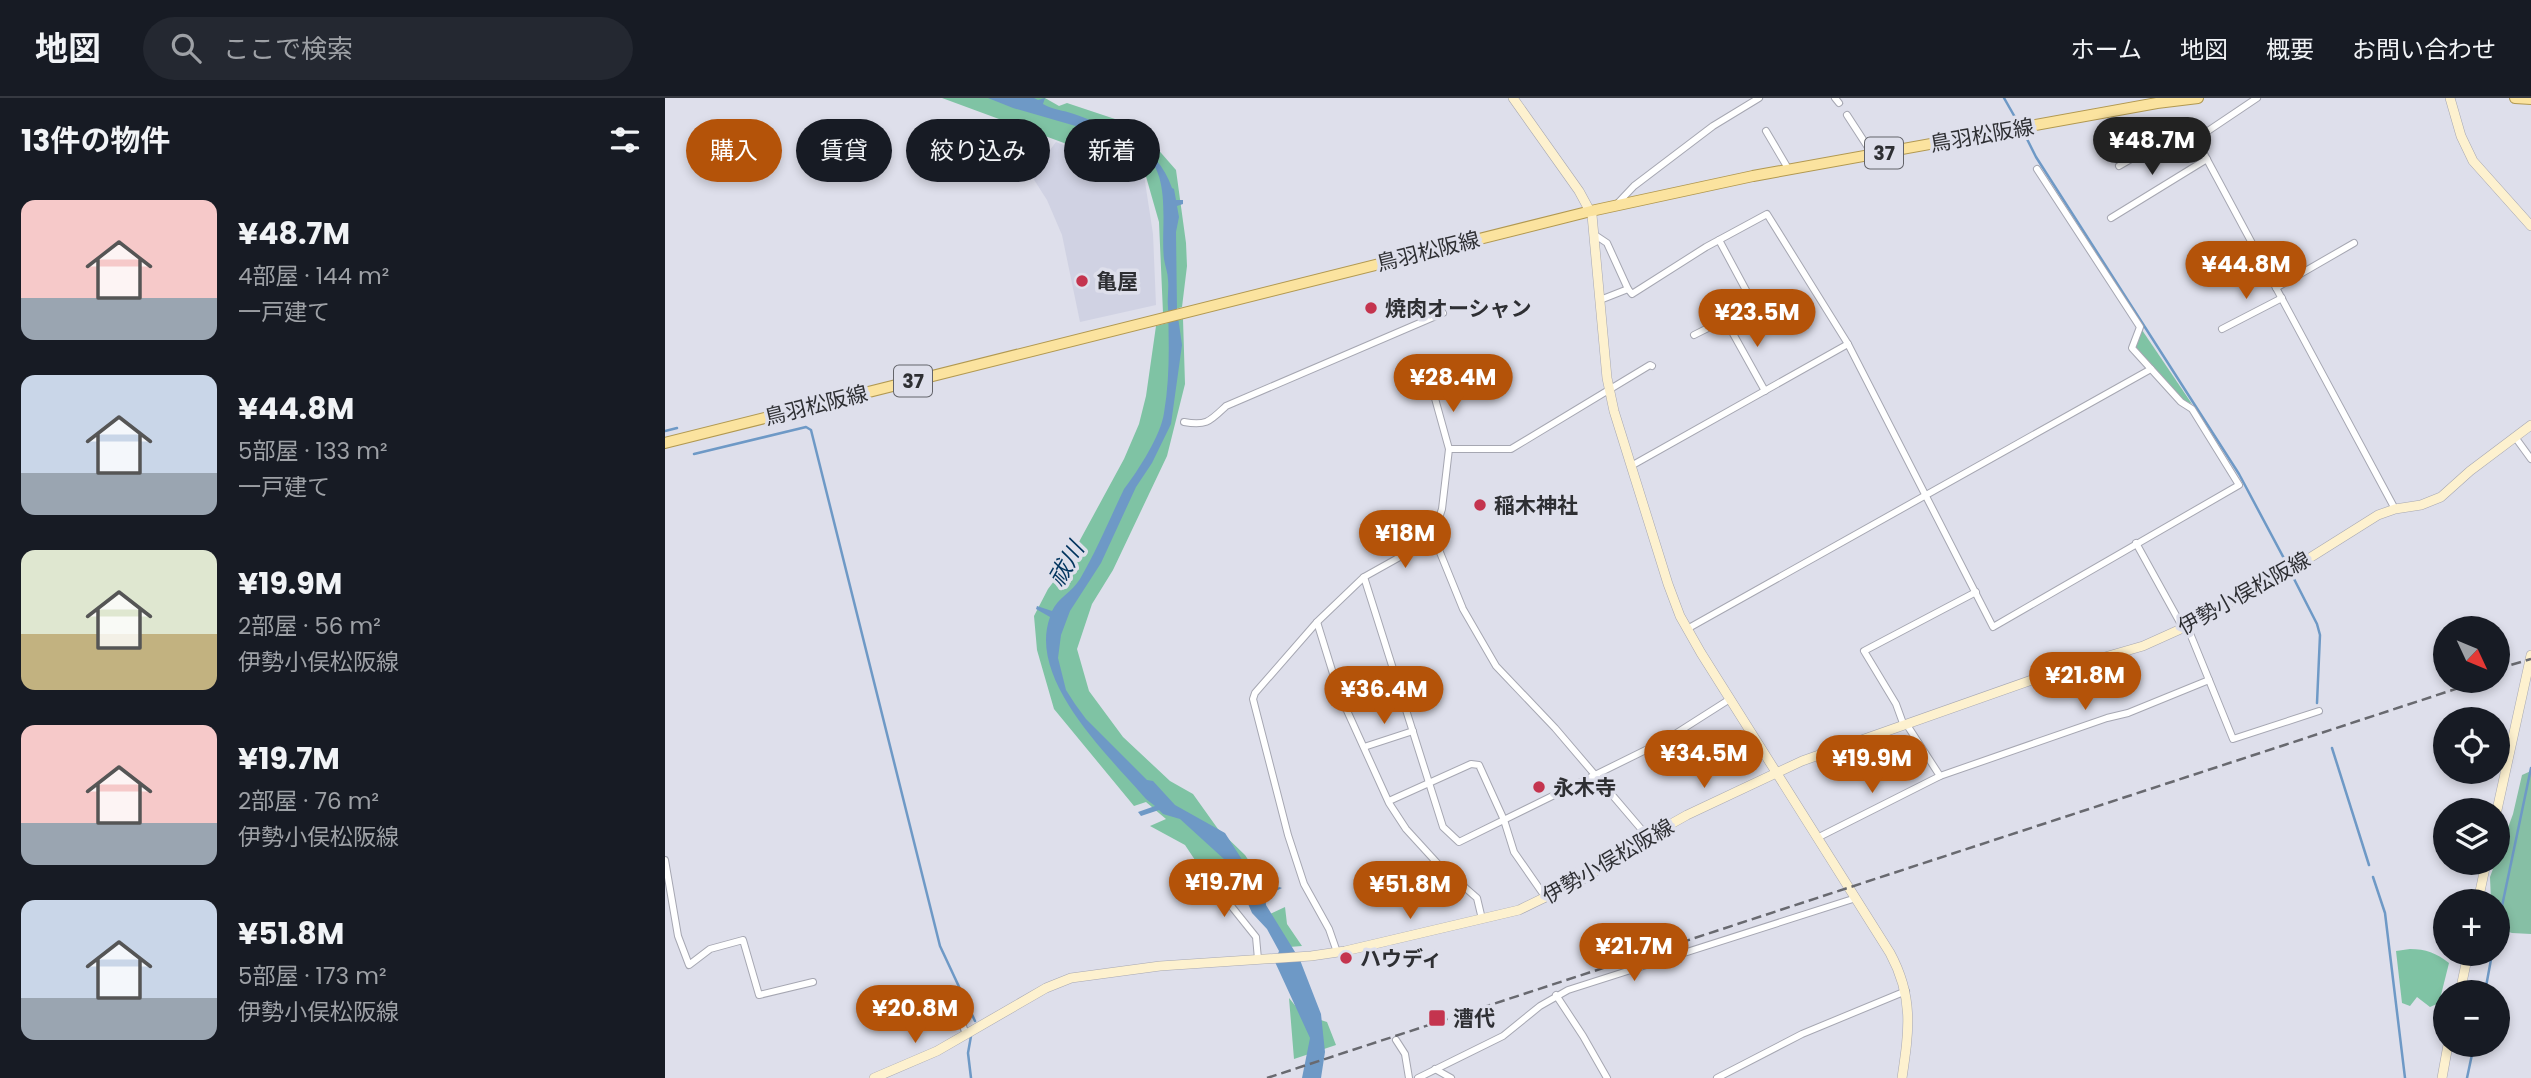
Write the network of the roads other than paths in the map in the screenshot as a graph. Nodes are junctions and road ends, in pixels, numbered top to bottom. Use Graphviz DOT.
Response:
graph roads {
  1 [pos="1513,98"];
  2 [pos="1759,98"];
  3 [pos="2198,98"];
  4 [pos="2257,98"];
  5 [pos="2450,98"];
  6 [pos="2515,98"];
  7 [pos="2531,99"];
  8 [pos="1847,115"];
  9 [pos="1766,131"];
  10 [pos="2196,140"];
  11 [pos="1873,155"];
  12 [pos="2207,159"];
  13 [pos="2119,166"];
  14 [pos="2037,169"];
  15 [pos="1789,170"];
  16 [pos="1616,205"];
  17 [pos="1591,211"];
  18 [pos="2111,218"];
  19 [pos="2531,226"];
  20 [pos="1595,235"];
  21 [pos="1719,240"];
  22 [pos="2354,243"];
  23 [pos="2276,288"];
  24 [pos="1628,289"];
  25 [pos="2281,298"];
  26 [pos="1600,300"];
  27 [pos="1443,313"];
  28 [pos="1726,321"];
  29 [pos="2222,329"];
  30 [pos="1694,335"];
  31 [pos="1848,344"];
  32 [pos="1653,366"];
  33 [pos="2151,369"];
  34 [pos="1431,384"];
  35 [pos="1609,390"];
  36 [pos="1765,391"];
  37 [pos="1184,422"];
  38 [pos="2531,425"];
  39 [pos="2515,437"];
  40 [pos="665,443"];
  41 [pos="1449,449"];
  42 [pos="2531,459"];
  43 [pos="1631,466"];
  44 [pos="1925,495"];
  45 [pos="2395,509"];
  46 [pos="1432,539"];
  47 [pos="2136,543"];
  48 [pos="1364,577"];
  49 [pos="1976,592"];
  50 [pos="1317,622"];
  51 [pos="2185,627"];
  52 [pos="1687,629"];
  53 [pos="2531,655"];
  54 [pos="2209,680"];
  55 [pos="1730,699"];
  56 [pos="2319,710"];
  57 [pos="1905,726"];
  58 [pos="1413,731"];
  59 [pos="1364,747"];
  60 [pos="1777,773"];
  61 [pos="1595,776"];
  62 [pos="1940,776"];
  63 [pos="1430,782"];
  64 [pos="2500,798"];
  65 [pos="1388,801"];
  66 [pos="1504,820"];
  67 [pos="1647,837"];
  68 [pos="1817,838"];
  69 [pos="665,860"];
  70 [pos="1201,877"];
  71 [pos="1546,898"];
  72 [pos="1856,898"];
  73 [pos="1482,919"];
  74 [pos="1337,952"];
  75 [pos="1259,959"];
  76 [pos="813,982"];
  77 [pos="1906,991"];
  78 [pos="1556,995"];
  79 [pos="954,1003"];
  80 [pos="966,1034"];
  81 [pos="1396,1040"];
  82 [pos="2446,1057"];
  83 [pos="1435,1069"];
  84 [pos="874,1078"];
  85 [pos="1409,1078"];
  86 [pos="1418,1078"];
  87 [pos="1451,1078"];
  88 [pos="1607,1078"];
  89 [pos="1717,1078"];
  90 [pos="1902,1078"];
  91 [pos="2442,1078"];
  1 -- 17 [label="main road"];
  2 -- 16 [label="street"];
  3 -- 11 [label="main road, 鳥羽松阪線 / 37"];
  4 -- 10 [label="street"];
  5 -- 19 [label="main road"];
  6 -- 7 [label="main road"];
  8 -- 11 [label="street"];
  9 -- 15 [label="street"];
  10 -- 12 [label="street"];
  10 -- 13 [label="street"];
  11 -- 15 [label="main road, 鳥羽松阪線 / 37"];
  12 -- 18 [label="street"];
  12 -- 23 [label="street"];
  14 -- 33 [label="street"];
  15 -- 16 [label="main road, 鳥羽松阪線 / 37"];
  16 -- 17 [label="main road, 鳥羽松阪線 / 37"];
  17 -- 20 [label="main road"];
  17 -- 40 [label="main road, 鳥羽松阪線 / 37"];
  20 -- 24 [label="street"];
  20 -- 26 [label="main road"];
  21 -- 24 [label="street"];
  21 -- 28 [label="street"];
  21 -- 31 [label="street"];
  22 -- 23 [label="street"];
  23 -- 25 [label="street"];
  24 -- 26 [label="street"];
  25 -- 29 [label="street"];
  25 -- 45 [label="street"];
  26 -- 35 [label="main road"];
  27 -- 37 [label="street"];
  28 -- 30 [label="street"];
  28 -- 36 [label="street"];
  31 -- 36 [label="street"];
  31 -- 44 [label="street"];
  32 -- 35 [label="street"];
  33 -- 44 [label="street"];
  33 -- 47 [label="street"];
  34 -- 41 [label="street"];
  35 -- 41 [label="street"];
  35 -- 43 [label="main road"];
  36 -- 43 [label="street"];
  38 -- 39 [label="main road, 伊勢小俣松阪線"];
  39 -- 42 [label="street"];
  39 -- 45 [label="main road, 伊勢小俣松阪線"];
  41 -- 46 [label="street"];
  43 -- 52 [label="main road"];
  44 -- 49 [label="street"];
  44 -- 52 [label="street"];
  45 -- 51 [label="main road, 伊勢小俣松阪線"];
  46 -- 48 [label="street"];
  46 -- 61 [label="street"];
  47 -- 49 [label="street"];
  47 -- 51 [label="street"];
  48 -- 50 [label="street"];
  48 -- 58 [label="street"];
  49 -- 57 [label="street"];
  50 -- 59 [label="street"];
  50 -- 74 [label="street"];
  51 -- 54 [label="street"];
  51 -- 57 [label="main road, 伊勢小俣松阪線"];
  52 -- 55 [label="main road"];
  53 -- 64 [label="main road"];
  54 -- 56 [label="street"];
  54 -- 62 [label="street"];
  55 -- 60 [label="main road"];
  55 -- 61 [label="street"];
  57 -- 60 [label="main road, 伊勢小俣松阪線"];
  57 -- 62 [label="street"];
  58 -- 59 [label="street"];
  58 -- 63 [label="street"];
  59 -- 65 [label="street"];
  60 -- 67 [label="main road, 伊勢小俣松阪線"];
  60 -- 68 [label="main road"];
  61 -- 66 [label="street"];
  61 -- 67 [label="street"];
  62 -- 68 [label="street"];
  63 -- 65 [label="street"];
  63 -- 66 [label="street"];
  63 -- 66 [label="street"];
  65 -- 73 [label="street"];
  66 -- 71 [label="street"];
  67 -- 71 [label="main road, 伊勢小俣松阪線"];
  68 -- 72 [label="main road"];
  69 -- 76 [label="street"];
  70 -- 75 [label="street"];
  71 -- 73 [label="main road, 伊勢小俣松阪線"];
  72 -- 77 [label="main road"];
  72 -- 78 [label="street"];
  73 -- 74 [label="main road, 伊勢小俣松阪線"];
  74 -- 75 [label="main road, 伊勢小俣松阪線"];
  75 -- 80 [label="main road, 伊勢小俣松阪線"];
  77 -- 89 [label="street"];
  77 -- 90 [label="main road"];
  78 -- 83 [label="street"];
  78 -- 88 [label="street"];
  79 -- 80 [label="street"];
  80 -- 84 [label="main road, 伊勢小俣松阪線"];
  81 -- 85 [label="street"];
  82 -- 91 [label="main road"];
  83 -- 86 [label="street"];
  83 -- 87 [label="street"];
}
